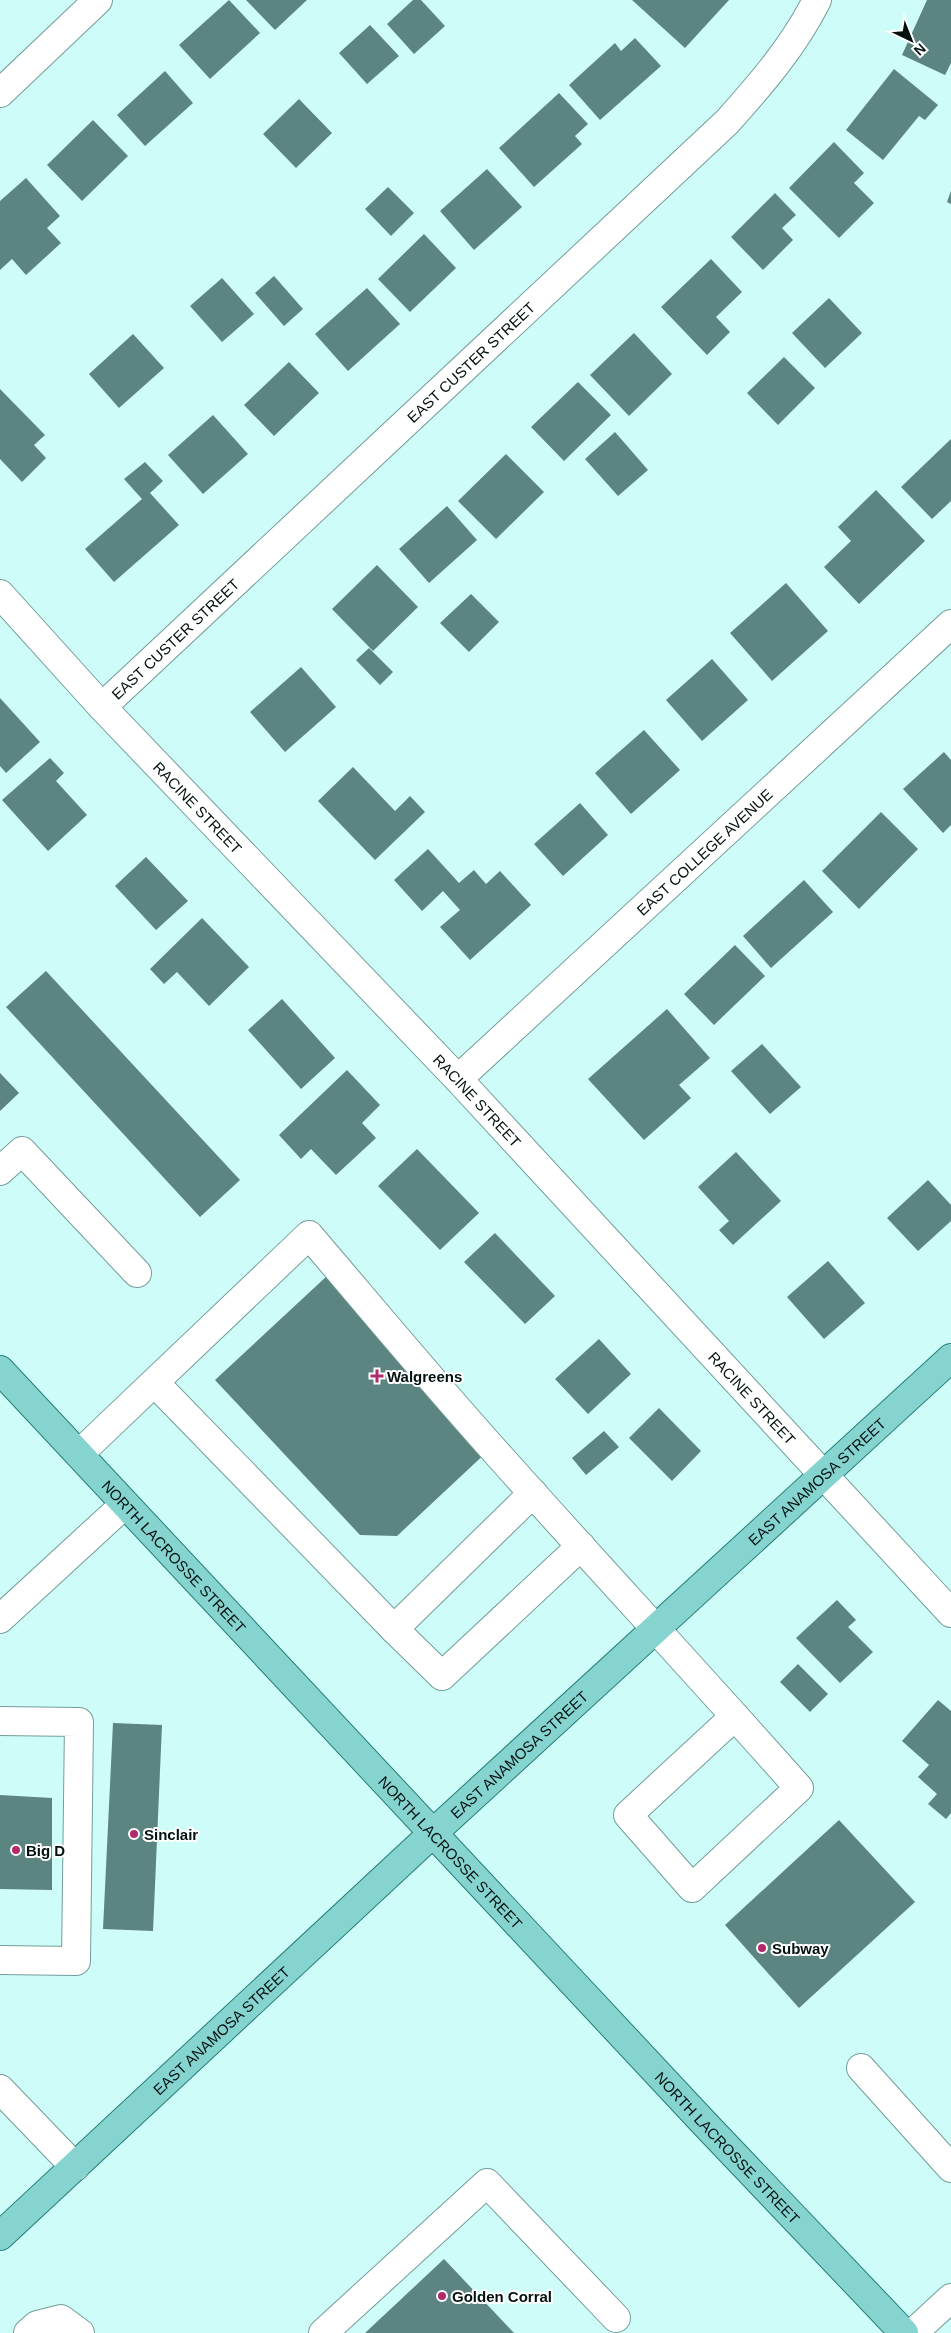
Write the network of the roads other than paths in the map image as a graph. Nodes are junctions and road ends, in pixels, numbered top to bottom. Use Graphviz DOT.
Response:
graph roads {
  1 [pos="98,0"];
  2 [pos="817,0"];
  3 [pos="0,93"];
  4 [pos="0,594"];
  5 [pos="951,624"];
  6 [pos="102,706"];
  7 [pos="458,1079"];
  8 [pos="0,1171"];
  9 [pos="137,1273"];
  10 [pos="951,1358"];
  11 [pos="0,1370"];
  12 [pos="155,1383"];
  13 [pos="79,1454"];
  14 [pos="823,1476"];
  15 [pos="533,1494"];
  16 [pos="125,1504"];
  17 [pos="581,1546"];
  18 [pos="951,1613"];
  19 [pos="0,1619"];
  20 [pos="657,1628"];
  21 [pos="394,1629"];
  22 [pos="735,1716"];
  23 [pos="0,1721"];
  24 [pos="433,1833"];
  25 [pos="0,1960"];
  26 [pos="862,2068"];
  27 [pos="0,2089"];
  28 [pos="75,2167"];
  29 [pos="951,2168"];
  30 [pos="0,2236"];
  31 [pos="951,2298"];
  32 [pos="616,2318"];
  33 [pos="28,2333"];
  34 [pos="80,2333"];
  35 [pos="323,2333"];
  36 [pos="904,2333"];
  37 [pos="912,2333"];
  1 -- 3 [label="street"];
  2 -- 6 [label="street, EAST CUSTER STREET"];
  4 -- 6 [label="street, RACINE STREET"];
  5 -- 7 [label="street, EAST COLLEGE AVENUE"];
  6 -- 7 [label="street, RACINE STREET"];
  7 -- 14 [label="street, RACINE STREET"];
  8 -- 9 [label="street"];
  10 -- 14 [label="main road, EAST ANAMOSA STREET"];
  11 -- 13 [label="main road, NORTH LACROSSE STREET"];
  12 -- 13 [label="street"];
  12 -- 15 [label="street"];
  12 -- 21 [label="street"];
  13 -- 16 [label="main road, NORTH LACROSSE STREET"];
  14 -- 18 [label="street, RACINE STREET"];
  14 -- 20 [label="main road, EAST ANAMOSA STREET"];
  15 -- 17 [label="street"];
  15 -- 21 [label="street"];
  16 -- 19 [label="street"];
  16 -- 24 [label="main road, NORTH LACROSSE STREET"];
  17 -- 20 [label="street"];
  17 -- 21 [label="street"];
  20 -- 22 [label="street"];
  20 -- 24 [label="main road, EAST ANAMOSA STREET"];
  22 -- 22 [label="street"];
  23 -- 25 [label="street"];
  24 -- 28 [label="main road, EAST ANAMOSA STREET"];
  24 -- 36 [label="main road, NORTH LACROSSE STREET"];
  26 -- 29 [label="street"];
  27 -- 28 [label="street"];
  28 -- 30 [label="main road, EAST ANAMOSA STREET"];
  31 -- 37 [label="street"];
  32 -- 35 [label="street"];
  33 -- 34 [label="street"];
}
